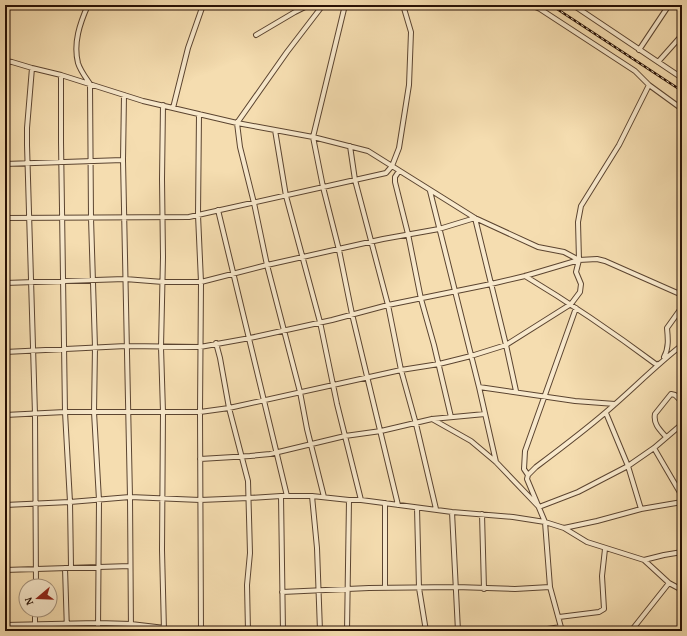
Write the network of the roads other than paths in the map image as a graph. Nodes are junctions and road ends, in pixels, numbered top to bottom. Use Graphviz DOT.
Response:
graph roads {
  1 [pos="88,5"];
  2 [pos="203,5"];
  3 [pos="309,5"];
  4 [pos="323,5"];
  5 [pos="345,5"];
  6 [pos="403,5"];
  7 [pos="531,5"];
  8 [pos="573,5"];
  9 [pos="670,5"];
  10 [pos="256,35"];
  11 [pos="682,35"];
  12 [pos="639,50"];
  13 [pos="5,60"];
  14 [pos="658,62"];
  15 [pos="32,68"];
  16 [pos="61,75"];
  17 [pos="682,78"];
  18 [pos="90,84"];
  19 [pos="649,85"];
  20 [pos="124,95"];
  21 [pos="164,105"];
  22 [pos="173,108"];
  23 [pos="682,109"];
  24 [pos="199,114"];
  25 [pos="237,123"];
  26 [pos="275,130"];
  27 [pos="312,137"];
  28 [pos="350,146"];
  29 [pos="123,160"];
  30 [pos="61,162"];
  31 [pos="91,162"];
  32 [pos="28,163"];
  33 [pos="5,164"];
  34 [pos="392,166"];
  35 [pos="399,171"];
  36 [pos="355,180"];
  37 [pos="323,187"];
  38 [pos="430,190"];
  39 [pos="286,196"];
  40 [pos="254,203"];
  41 [pos="218,210"];
  42 [pos="198,215"];
  43 [pos="124,217"];
  44 [pos="163,217"];
  45 [pos="5,218"];
  46 [pos="29,218"];
  47 [pos="62,218"];
  48 [pos="91,218"];
  49 [pos="475,218"];
  50 [pos="439,229"];
  51 [pos="408,234"];
  52 [pos="372,242"];
  53 [pos="339,250"];
  54 [pos="303,258"];
  55 [pos="579,260"];
  56 [pos="267,265"];
  57 [pos="233,273"];
  58 [pos="524,276"];
  59 [pos="125,279"];
  60 [pos="93,280"];
  61 [pos="63,281"];
  62 [pos="32,282"];
  63 [pos="163,282"];
  64 [pos="201,282"];
  65 [pos="5,283"];
  66 [pos="491,284"];
  67 [pos="455,291"];
  68 [pos="682,295"];
  69 [pos="421,299"];
  70 [pos="570,304"];
  71 [pos="388,305"];
  72 [pos="682,307"];
  73 [pos="576,308"];
  74 [pos="352,314"];
  75 [pos="320,322"];
  76 [pos="284,330"];
  77 [pos="250,338"];
  78 [pos="216,343"];
  79 [pos="506,345"];
  80 [pos="682,345"];
  81 [pos="126,346"];
  82 [pos="95,347"];
  83 [pos="162,347"];
  84 [pos="200,347"];
  85 [pos="64,348"];
  86 [pos="32,350"];
  87 [pos="5,352"];
  88 [pos="471,356"];
  89 [pos="439,364"];
  90 [pos="657,365"];
  91 [pos="401,370"];
  92 [pos="368,376"];
  93 [pos="333,385"];
  94 [pos="480,387"];
  95 [pos="516,391"];
  96 [pos="300,392"];
  97 [pos="544,396"];
  98 [pos="264,399"];
  99 [pos="682,402"];
  100 [pos="615,404"];
  101 [pos="229,408"];
  102 [pos="65,412"];
  103 [pos="94,412"];
  104 [pos="127,412"];
  105 [pos="163,412"];
  106 [pos="200,412"];
  107 [pos="606,413"];
  108 [pos="35,414"];
  109 [pos="485,414"];
  110 [pos="5,415"];
  111 [pos="451,416"];
  112 [pos="432,419"];
  113 [pos="416,424"];
  114 [pos="682,424"];
  115 [pos="381,431"];
  116 [pos="345,436"];
  117 [pos="666,436"];
  118 [pos="311,445"];
  119 [pos="654,448"];
  120 [pos="277,453"];
  121 [pos="242,457"];
  122 [pos="200,459"];
  123 [pos="496,462"];
  124 [pos="628,466"];
  125 [pos="528,476"];
  126 [pos="281,496"];
  127 [pos="287,496"];
  128 [pos="312,496"];
  129 [pos="682,496"];
  130 [pos="130,497"];
  131 [pos="324,497"];
  132 [pos="163,498"];
  133 [pos="249,498"];
  134 [pos="99,500"];
  135 [pos="200,500"];
  136 [pos="349,500"];
  137 [pos="361,500"];
  138 [pos="70,502"];
  139 [pos="682,502"];
  140 [pos="385,503"];
  141 [pos="5,504"];
  142 [pos="35,504"];
  143 [pos="398,505"];
  144 [pos="539,507"];
  145 [pos="416,508"];
  146 [pos="641,509"];
  147 [pos="436,510"];
  148 [pos="452,512"];
  149 [pos="482,514"];
  150 [pos="5,520"];
  151 [pos="545,522"];
  152 [pos="564,528"];
  153 [pos="605,549"];
  154 [pos="682,552"];
  155 [pos="644,560"];
  156 [pos="130,566"];
  157 [pos="71,567"];
  158 [pos="98,567"];
  159 [pos="65,568"];
  160 [pos="36,569"];
  161 [pos="5,570"];
  162 [pos="36,578"];
  163 [pos="669,583"];
  164 [pos="456,587"];
  165 [pos="550,587"];
  166 [pos="347,588"];
  167 [pos="385,588"];
  168 [pos="419,588"];
  169 [pos="484,589"];
  170 [pos="682,590"];
  171 [pos="318,591"];
  172 [pos="282,592"];
  173 [pos="559,617"];
  174 [pos="35,618"];
  175 [pos="67,623"];
  176 [pos="98,623"];
  177 [pos="35,624"];
  178 [pos="131,624"];
  179 [pos="5,625"];
  180 [pos="164,629"];
  181 [pos="562,629"];
  182 [pos="5,631"];
  183 [pos="35,631"];
  184 [pos="67,631"];
  185 [pos="98,631"];
  186 [pos="131,631"];
  187 [pos="190,631"];
  188 [pos="201,631"];
  189 [pos="248,631"];
  190 [pos="283,631"];
  191 [pos="320,631"];
  192 [pos="347,631"];
  193 [pos="426,631"];
  194 [pos="458,631"];
  195 [pos="462,631"];
  196 [pos="513,631"];
  197 [pos="534,631"];
  198 [pos="631,631"];
  1 -- 18 [label="street"];
  2 -- 22 [label="street"];
  3 -- 10 [label="street"];
  4 -- 25 [label="street"];
  5 -- 27 [label="street"];
  6 -- 34 [label="street"];
  7 -- 19 [label="street"];
  8 -- 12 [label="street"];
  9 -- 12 [label="street"];
  11 -- 14 [label="street"];
  12 -- 14 [label="street"];
  13 -- 15 [label="street"];
  14 -- 17 [label="street"];
  15 -- 16 [label="street"];
  15 -- 32 [label="street"];
  16 -- 18 [label="street"];
  16 -- 30 [label="street"];
  18 -- 20 [label="street"];
  18 -- 31 [label="street"];
  19 -- 23 [label="street"];
  19 -- 55 [label="street"];
  20 -- 21 [label="street"];
  20 -- 29 [label="street"];
  21 -- 22 [label="street"];
  21 -- 44 [label="street"];
  22 -- 24 [label="street"];
  24 -- 25 [label="street"];
  24 -- 42 [label="street"];
  25 -- 26 [label="street"];
  25 -- 40 [label="street"];
  26 -- 27 [label="street"];
  26 -- 39 [label="street"];
  27 -- 28 [label="street"];
  27 -- 37 [label="street"];
  28 -- 34 [label="street"];
  28 -- 36 [label="street"];
  29 -- 31 [label="street"];
  29 -- 43 [label="street"];
  30 -- 31 [label="street"];
  30 -- 32 [label="street"];
  30 -- 47 [label="street"];
  31 -- 48 [label="street"];
  32 -- 33 [label="street"];
  32 -- 46 [label="street"];
  34 -- 35 [label="street"];
  34 -- 36 [label="street"];
  35 -- 38 [label="street"];
  35 -- 51 [label="street"];
  36 -- 37 [label="street"];
  36 -- 52 [label="street"];
  37 -- 39 [label="street"];
  37 -- 53 [label="street"];
  38 -- 49 [label="street"];
  38 -- 50 [label="street"];
  39 -- 40 [label="street"];
  39 -- 54 [label="street"];
  40 -- 41 [label="street"];
  40 -- 56 [label="street"];
  41 -- 42 [label="street"];
  41 -- 57 [label="street"];
  42 -- 44 [label="street"];
  42 -- 64 [label="street"];
  43 -- 44 [label="street"];
  43 -- 48 [label="street"];
  43 -- 59 [label="street"];
  44 -- 63 [label="street"];
  45 -- 46 [label="street"];
  46 -- 47 [label="street"];
  46 -- 62 [label="street"];
  47 -- 48 [label="street"];
  47 -- 61 [label="street"];
  48 -- 60 [label="street"];
  49 -- 50 [label="street"];
  49 -- 55 [label="street"];
  49 -- 66 [label="street"];
  50 -- 51 [label="street"];
  50 -- 67 [label="street"];
  51 -- 52 [label="street"];
  51 -- 69 [label="street"];
  52 -- 53 [label="street"];
  52 -- 71 [label="street"];
  53 -- 54 [label="street"];
  53 -- 74 [label="street"];
  54 -- 56 [label="street"];
  54 -- 75 [label="street"];
  55 -- 58 [label="street"];
  55 -- 68 [label="street"];
  55 -- 70 [label="street"];
  56 -- 57 [label="street"];
  56 -- 76 [label="street"];
  57 -- 64 [label="street"];
  57 -- 77 [label="street"];
  58 -- 66 [label="street"];
  58 -- 70 [label="street"];
  59 -- 60 [label="street"];
  59 -- 63 [label="street"];
  59 -- 81 [label="street"];
  60 -- 61 [label="street"];
  60 -- 82 [label="street"];
  61 -- 62 [label="street"];
  61 -- 85 [label="street"];
  62 -- 65 [label="street"];
  62 -- 86 [label="street"];
  63 -- 64 [label="street"];
  63 -- 83 [label="street"];
  64 -- 84 [label="street"];
  66 -- 67 [label="street"];
  66 -- 79 [label="street"];
  67 -- 69 [label="street"];
  67 -- 88 [label="street"];
  69 -- 71 [label="street"];
  69 -- 89 [label="street"];
  70 -- 73 [label="street"];
  70 -- 79 [label="street"];
  71 -- 74 [label="street"];
  71 -- 91 [label="street"];
  72 -- 90 [label="street"];
  73 -- 90 [label="street"];
  73 -- 97 [label="street"];
  74 -- 75 [label="street"];
  74 -- 92 [label="street"];
  75 -- 76 [label="street"];
  75 -- 93 [label="street"];
  76 -- 77 [label="street"];
  76 -- 96 [label="street"];
  77 -- 78 [label="street"];
  77 -- 98 [label="street"];
  78 -- 84 [label="street"];
  78 -- 101 [label="street"];
  79 -- 88 [label="street"];
  79 -- 95 [label="street"];
  80 -- 90 [label="street"];
  81 -- 82 [label="street"];
  81 -- 83 [label="street"];
  81 -- 104 [label="street"];
  82 -- 85 [label="street"];
  82 -- 103 [label="street"];
  83 -- 84 [label="street"];
  83 -- 105 [label="street"];
  84 -- 106 [label="street"];
  85 -- 86 [label="street"];
  85 -- 102 [label="street"];
  86 -- 87 [label="street"];
  86 -- 108 [label="street"];
  88 -- 89 [label="street"];
  88 -- 94 [label="street"];
  89 -- 91 [label="street"];
  89 -- 111 [label="street"];
  90 -- 100 [label="street"];
  91 -- 92 [label="street"];
  91 -- 113 [label="street"];
  92 -- 93 [label="street"];
  92 -- 115 [label="street"];
  93 -- 96 [label="street"];
  93 -- 116 [label="street"];
  94 -- 95 [label="street"];
  94 -- 109 [label="street"];
  95 -- 97 [label="street"];
  96 -- 98 [label="street"];
  96 -- 118 [label="street"];
  97 -- 100 [label="street"];
  97 -- 125 [label="street"];
  98 -- 101 [label="street"];
  98 -- 120 [label="street"];
  99 -- 117 [label="street"];
  100 -- 107 [label="street"];
  101 -- 106 [label="street"];
  101 -- 121 [label="street"];
  102 -- 103 [label="street"];
  102 -- 108 [label="street"];
  102 -- 138 [label="street"];
  103 -- 104 [label="street"];
  103 -- 134 [label="street"];
  104 -- 105 [label="street"];
  104 -- 130 [label="street"];
  105 -- 106 [label="street"];
  105 -- 132 [label="street"];
  106 -- 122 [label="street"];
  107 -- 124 [label="street"];
  107 -- 125 [label="street"];
  108 -- 110 [label="street"];
  108 -- 142 [label="street"];
  109 -- 111 [label="street"];
  109 -- 123 [label="street"];
  111 -- 112 [label="street"];
  112 -- 113 [label="street"];
  112 -- 123 [label="street"];
  113 -- 115 [label="street"];
  113 -- 147 [label="street"];
  114 -- 117 [label="street"];
  115 -- 116 [label="street"];
  115 -- 143 [label="street"];
  116 -- 118 [label="street"];
  116 -- 137 [label="street"];
  117 -- 119 [label="street"];
  118 -- 120 [label="street"];
  118 -- 131 [label="street"];
  119 -- 124 [label="street"];
  119 -- 129 [label="street"];
  120 -- 121 [label="street"];
  120 -- 127 [label="street"];
  121 -- 122 [label="street"];
  121 -- 133 [label="street"];
  122 -- 135 [label="street"];
  123 -- 144 [label="street"];
  124 -- 144 [label="street"];
  124 -- 146 [label="street"];
  125 -- 144 [label="street"];
  126 -- 127 [label="street"];
  126 -- 133 [label="street"];
  126 -- 172 [label="street"];
  127 -- 128 [label="street"];
  128 -- 131 [label="street"];
  128 -- 171 [label="street"];
  130 -- 132 [label="street"];
  130 -- 134 [label="street"];
  130 -- 156 [label="street"];
  131 -- 136 [label="street"];
  132 -- 135 [label="street"];
  132 -- 180 [label="street"];
  133 -- 135 [label="street"];
  133 -- 189 [label="street"];
  134 -- 138 [label="street"];
  134 -- 158 [label="street"];
  135 -- 188 [label="street"];
  136 -- 137 [label="street"];
  136 -- 166 [label="street"];
  137 -- 140 [label="street"];
  138 -- 142 [label="street"];
  138 -- 157 [label="street"];
  139 -- 146 [label="street"];
  140 -- 143 [label="street"];
  140 -- 167 [label="street"];
  141 -- 142 [label="street"];
  142 -- 160 [label="street"];
  143 -- 145 [label="street"];
  144 -- 151 [label="street"];
  145 -- 147 [label="street"];
  145 -- 168 [label="street"];
  146 -- 152 [label="street"];
  147 -- 148 [label="street"];
  148 -- 149 [label="street"];
  148 -- 164 [label="street"];
  149 -- 151 [label="street"];
  149 -- 169 [label="street"];
  150 -- 161 [label="street"];
  151 -- 152 [label="street"];
  151 -- 165 [label="street"];
  152 -- 153 [label="street"];
  153 -- 155 [label="street"];
  153 -- 173 [label="street"];
  154 -- 155 [label="street"];
  155 -- 163 [label="street"];
  156 -- 158 [label="street"];
  156 -- 178 [label="street"];
  157 -- 158 [label="street"];
  157 -- 159 [label="street"];
  158 -- 176 [label="street"];
  159 -- 160 [label="street"];
  159 -- 175 [label="street"];
  160 -- 161 [label="street"];
  160 -- 162 [label="street"];
  161 -- 179 [label="street"];
  163 -- 170 [label="street"];
  163 -- 198 [label="street"];
  164 -- 168 [label="street"];
  164 -- 169 [label="street"];
  164 -- 194 [label="street"];
  165 -- 169 [label="street"];
  165 -- 173 [label="street"];
  166 -- 167 [label="street"];
  166 -- 171 [label="street"];
  166 -- 192 [label="street"];
  167 -- 168 [label="street"];
  168 -- 193 [label="street"];
  171 -- 172 [label="street"];
  171 -- 191 [label="street"];
  172 -- 190 [label="street"];
  173 -- 181 [label="street"];
  174 -- 177 [label="street"];
  175 -- 176 [label="street"];
  175 -- 177 [label="street"];
  175 -- 184 [label="street"];
  176 -- 178 [label="street"];
  176 -- 185 [label="street"];
  177 -- 179 [label="street"];
  177 -- 183 [label="street"];
  178 -- 180 [label="street"];
  178 -- 186 [label="street"];
  179 -- 182 [label="street"];
  180 -- 187 [label="street"];
  181 -- 197 [label="street"];
  195 -- 196 [label="street"];
}
